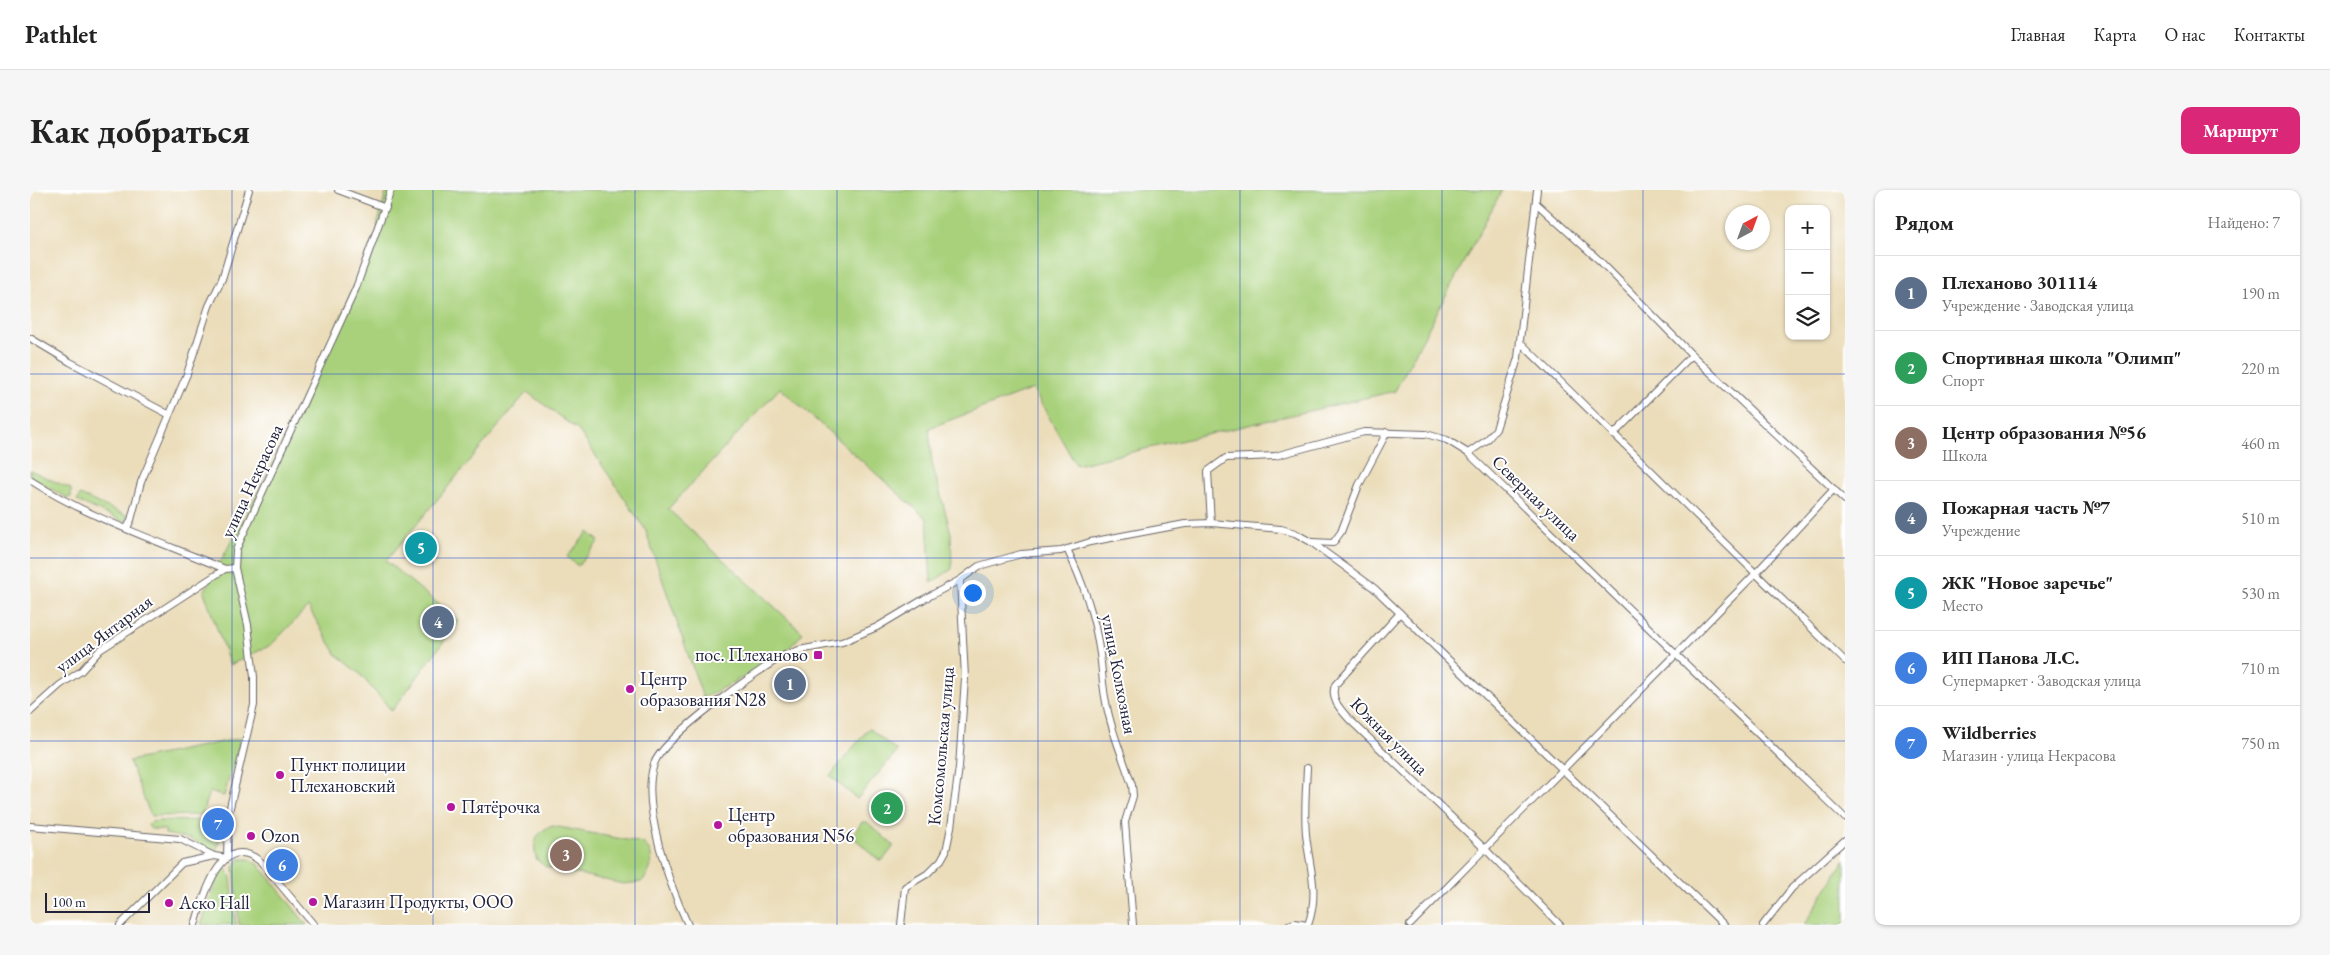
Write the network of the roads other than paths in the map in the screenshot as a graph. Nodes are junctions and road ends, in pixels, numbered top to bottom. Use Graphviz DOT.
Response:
graph roads {
  1 [pos="249,190"];
  2 [pos="338,190"];
  3 [pos="391,190"];
  4 [pos="1537,190"];
  5 [pos="1536,203"];
  6 [pos="386,208"];
  7 [pos="30,338"];
  8 [pos="1520,342"];
  9 [pos="1692,355"];
  10 [pos="168,414"];
  11 [pos="1387,432"];
  12 [pos="1613,435"];
  13 [pos="1468,452"];
  14 [pos="30,480"];
  15 [pos="1834,489"];
  16 [pos="1845,500"];
  17 [pos="1211,523"];
  18 [pos="127,528"];
  19 [pos="1308,540"];
  20 [pos="1067,549"];
  21 [pos="235,568"];
  22 [pos="225,569"];
  23 [pos="1755,574"];
  24 [pos="960,580"];
  25 [pos="1400,613"];
  26 [pos="1676,654"];
  27 [pos="1845,661"];
  28 [pos="30,712"];
  29 [pos="1307,768"];
  30 [pos="1562,770"];
  31 [pos="1845,818"];
  32 [pos="30,826"];
  33 [pos="1845,840"];
  34 [pos="1483,849"];
  35 [pos="214,856"];
  36 [pos="227,858"];
  37 [pos="120,925"];
  38 [pos="195,925"];
  39 [pos="314,925"];
  40 [pos="688,925"];
  41 [pos="901,925"];
  42 [pos="1133,925"];
  43 [pos="1288,925"];
  44 [pos="1308,925"];
  45 [pos="1410,925"];
  46 [pos="1560,925"];
  47 [pos="1724,925"];
  48 [pos="1763,925"];
  1 -- 10 [label="street"];
  2 -- 6 [label="street"];
  3 -- 6 [label="street, улица Некрасова"];
  4 -- 5 [label="street, Северная улица"];
  5 -- 8 [label="street, Северная улица"];
  5 -- 9 [label="street"];
  6 -- 21 [label="street, улица Некрасова"];
  7 -- 10 [label="street"];
  8 -- 12 [label="street"];
  8 -- 13 [label="street, Северная улица"];
  9 -- 12 [label="street"];
  9 -- 15 [label="street"];
  10 -- 18 [label="street"];
  11 -- 13 [label="street"];
  11 -- 17 [label="street"];
  11 -- 19 [label="street"];
  12 -- 23 [label="street"];
  13 -- 26 [label="street, Северная улица"];
  14 -- 18 [label="street"];
  15 -- 16 [label="street"];
  15 -- 23 [label="street"];
  17 -- 19 [label="street"];
  17 -- 20 [label="street"];
  18 -- 22 [label="street"];
  19 -- 25 [label="street"];
  20 -- 24 [label="street"];
  20 -- 42 [label="street, улица Колхозная"];
  21 -- 22 [label="street"];
  21 -- 36 [label="street, улица Некрасова"];
  22 -- 28 [label="street, улица Янтарная"];
  23 -- 26 [label="street"];
  23 -- 27 [label="street"];
  24 -- 40 [label="street"];
  24 -- 41 [label="street, Комсомольская улица"];
  25 -- 30 [label="street"];
  25 -- 34 [label="street, Южная улица"];
  26 -- 30 [label="street"];
  26 -- 31 [label="street, Северная улица"];
  29 -- 44 [label="street"];
  30 -- 34 [label="street"];
  30 -- 47 [label="street"];
  32 -- 35 [label="street"];
  33 -- 48 [label="street"];
  34 -- 45 [label="street"];
  34 -- 46 [label="street, Южная улица"];
  35 -- 36 [label="street"];
  35 -- 37 [label="street"];
  36 -- 38 [label="street"];
  36 -- 39 [label="street"];
  43 -- 44 [label="street"];
}
